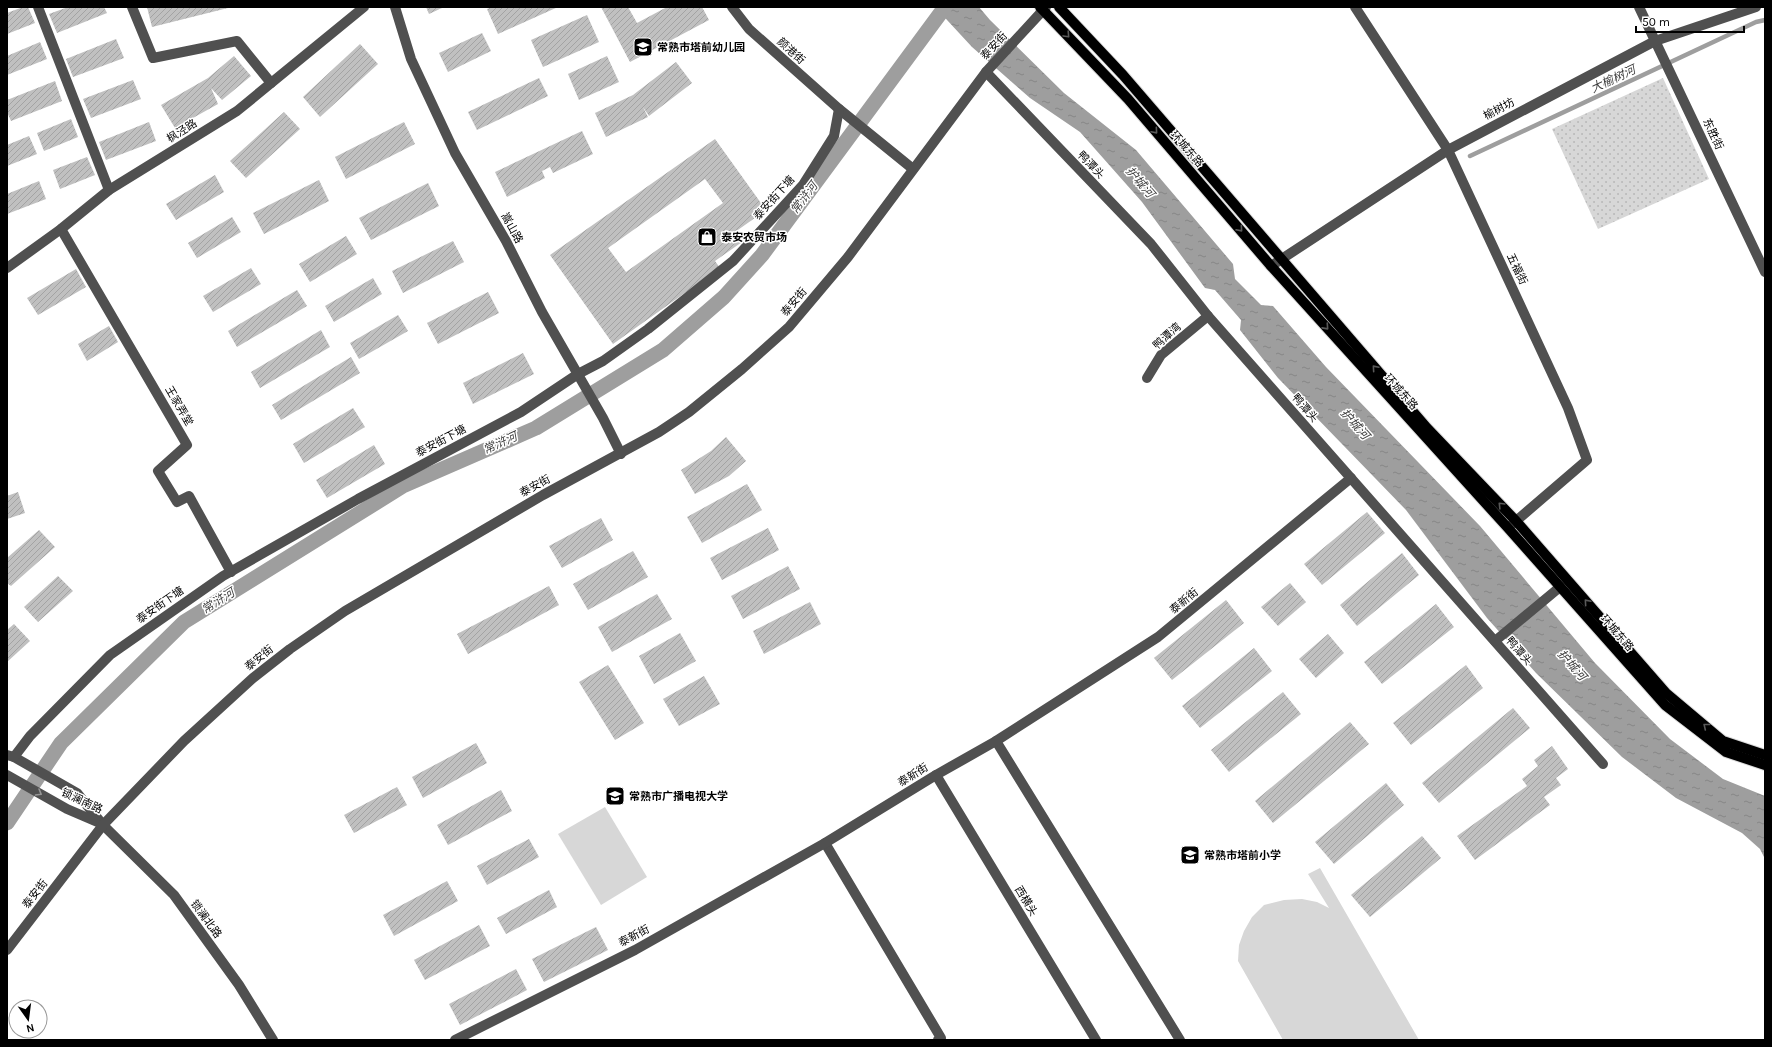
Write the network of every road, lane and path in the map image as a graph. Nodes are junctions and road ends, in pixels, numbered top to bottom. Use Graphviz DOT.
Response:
graph roads {
  1 [pos="38,7"];
  2 [pos="132,7"];
  3 [pos="364,7"];
  4 [pos="395,7"];
  5 [pos="732,7"];
  6 [pos="1059,7"];
  7 [pos="1355,7"];
  8 [pos="1639,7"];
  9 [pos="1756,7"];
  10 [pos="1043,8"];
  11 [pos="1655,41"];
  12 [pos="986,72"];
  13 [pos="271,83"];
  14 [pos="839,109"];
  15 [pos="1448,150"];
  16 [pos="913,169"];
  17 [pos="109,190"];
  18 [pos="61,228"];
  19 [pos="1281,259"];
  20 [pos="1271,266"];
  21 [pos="7,268"];
  22 [pos="1765,272"];
  23 [pos="1208,316"];
  24 [pos="578,374"];
  25 [pos="1147,378"];
  26 [pos="621,454"];
  27 [pos="1351,478"];
  28 [pos="1516,521"];
  29 [pos="1508,528"];
  30 [pos="231,572"];
  31 [pos="1560,587"];
  32 [pos="1494,641"];
  33 [pos="996,741"];
  34 [pos="1765,755"];
  35 [pos="15,758"];
  36 [pos="1602,764"];
  37 [pos="1765,765"];
  38 [pos="936,774"];
  39 [pos="9,776"];
  40 [pos="103,825"];
  41 [pos="825,843"];
  42 [pos="7,950"];
  43 [pos="273,1040"];
  44 [pos="455,1040"];
  45 [pos="938,1040"];
  46 [pos="1096,1040"];
  47 [pos="1180,1040"];
  1 -- 17 [label="street"];
  2 -- 13 [label="street"];
  3 -- 13 [label="street, 枫泾路"];
  4 -- 24 [label="street, 嵩山路"];
  5 -- 14 [label="street, 颜港街"];
  6 -- 19 [label="main road, 环城东路"];
  7 -- 15 [label="street, 五福街"];
  8 -- 11 [label="street, 东胜街"];
  9 -- 11 [label="street, 榆树坊"];
  10 -- 12 [label="street, 泰安街"];
  10 -- 20 [label="main road, 环城东路, one-way"];
  11 -- 15 [label="street, 榆树坊"];
  11 -- 22 [label="street, 东胜街"];
  12 -- 16 [label="street, 泰安街"];
  12 -- 23 [label="street, 鸭潭头"];
  13 -- 17 [label="street, 枫泾路"];
  14 -- 16 [label="street, 颜港街"];
  14 -- 24 [label="street, 泰安街下塘"];
  15 -- 19 [label="street, 榆树坊"];
  15 -- 28 [label="street, 五福街"];
  16 -- 26 [label="street, 泰安街"];
  17 -- 18 [label="street, 枫泾路"];
  18 -- 21 [label="street, 枫泾路"];
  18 -- 30 [label="street, 王家弄堂"];
  19 -- 20 [label="street, 榆树坊"];
  28 -- 19 [label="main road, 环城东路, one-way"];
  20 -- 29 [label="main road, 环城东路, one-way"];
  23 -- 25 [label="street, 鸭潭湾"];
  23 -- 27 [label="street, 鸭潭头"];
  24 -- 26 [label="street, 嵩山路"];
  24 -- 30 [label="street, 泰安街下塘"];
  26 -- 40 [label="street, 泰安街"];
  27 -- 32 [label="street, 鸭潭头"];
  27 -- 33 [label="street, 泰新街"];
  28 -- 29 [label="street, 五福街"];
  34 -- 28 [label="main road, 环城东路, one-way"];
  29 -- 31 [label="main road, 环城东路"];
  30 -- 35 [label="street, 泰安街下塘"];
  31 -- 32 [label="street"];
  31 -- 37 [label="main road, 环城东路"];
  32 -- 36 [label="street, 鸭潭头"];
  33 -- 38 [label="street, 泰新街"];
  33 -- 47 [label="street"];
  35 -- 40 [label="street, 锁澜南路"];
  38 -- 41 [label="street, 泰新街"];
  38 -- 46 [label="street, 西横头"];
  39 -- 40 [label="street, 锁澜南路, one-way"];
  40 -- 42 [label="street, 泰安街"];
  40 -- 43 [label="street, 锁澜北路"];
  41 -- 44 [label="street, 泰新街"];
  41 -- 45 [label="street"];
}
